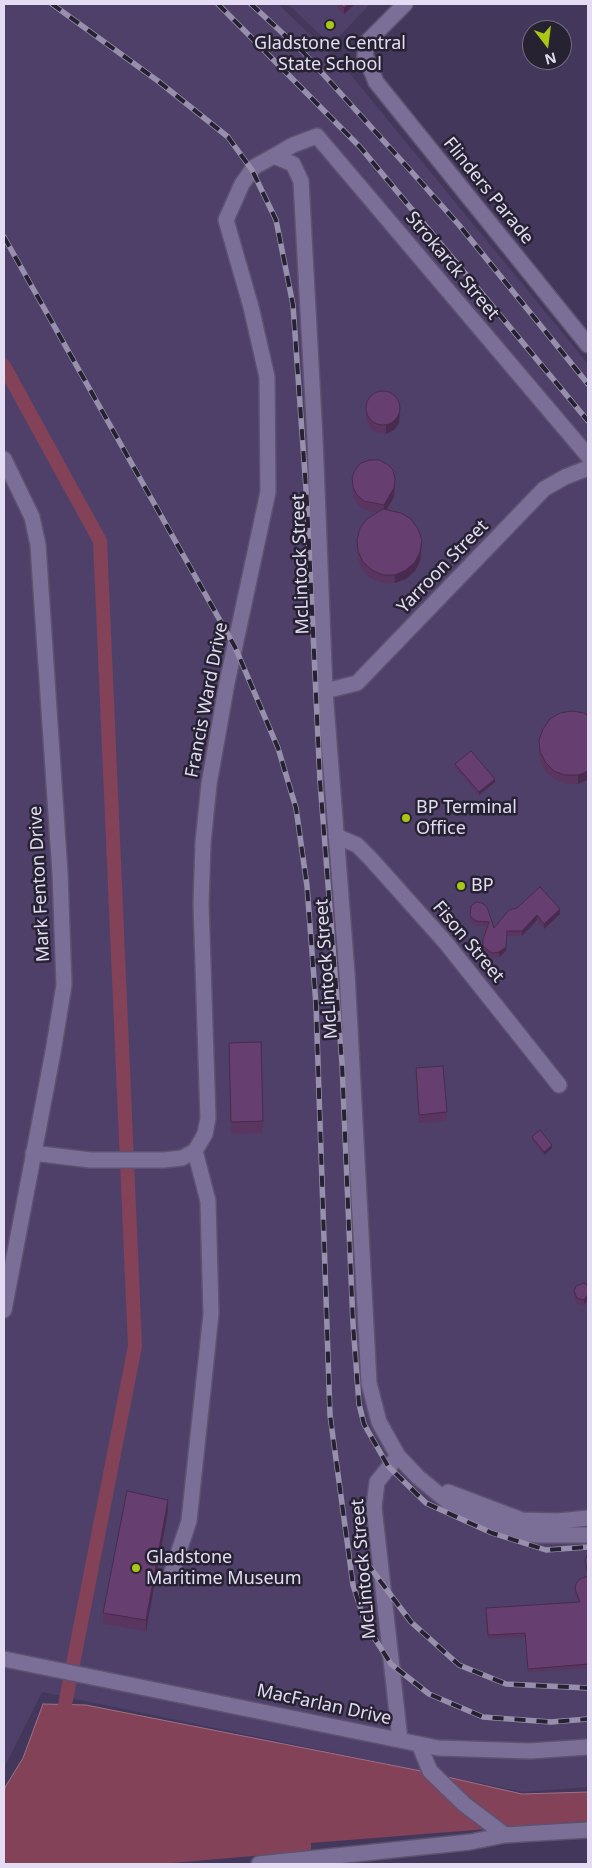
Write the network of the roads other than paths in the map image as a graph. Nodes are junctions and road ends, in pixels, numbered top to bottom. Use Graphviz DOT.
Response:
graph roads {
  1 [pos="405,4"];
  2 [pos="274,156"];
  3 [pos="588,345"];
  4 [pos="588,456"];
  5 [pos="4,459"];
  6 [pos="588,468"];
  7 [pos="325,691"];
  8 [pos="336,836"];
  9 [pos="559,1085"];
  10 [pos="195,1151"];
  11 [pos="33,1153"];
  12 [pos="4,1310"];
  13 [pos="398,1456"];
  14 [pos="418,1477"];
  15 [pos="588,1518"];
  16 [pos="588,1535"];
  17 [pos="172,1572"];
  18 [pos="4,1658"];
  19 [pos="400,1740"];
  20 [pos="420,1744"];
  21 [pos="588,1748"];
  22 [pos="588,1830"];
  23 [pos="500,1832"];
  24 [pos="259,1864"];
  1 -- 3 [label="street, Flinders Parade"];
  2 -- 4 [label="street, Strokarck Street"];
  2 -- 7 [label="street, McLintock Street"];
  2 -- 10 [label="street, Francis Ward Drive"];
  5 -- 11 [label="street, Mark Fenton Drive"];
  6 -- 7 [label="street, Yarroon Street"];
  7 -- 8 [label="street, McLintock Street"];
  8 -- 9 [label="street, Fison Street"];
  8 -- 13 [label="street, McLintock Street"];
  10 -- 11 [label="street"];
  10 -- 17 [label="street"];
  11 -- 12 [label="street, Mark Fenton Drive"];
  13 -- 14 [label="street"];
  13 -- 19 [label="street, McLintock Street"];
  14 -- 15 [label="street"];
  14 -- 16 [label="street"];
  18 -- 19 [label="street, MacFarlan Drive"];
  19 -- 20 [label="street, MacFarlan Drive"];
  20 -- 21 [label="street, MacFarlan Drive"];
  20 -- 23 [label="street"];
  22 -- 23 [label="street"];
  23 -- 24 [label="street"];
}
